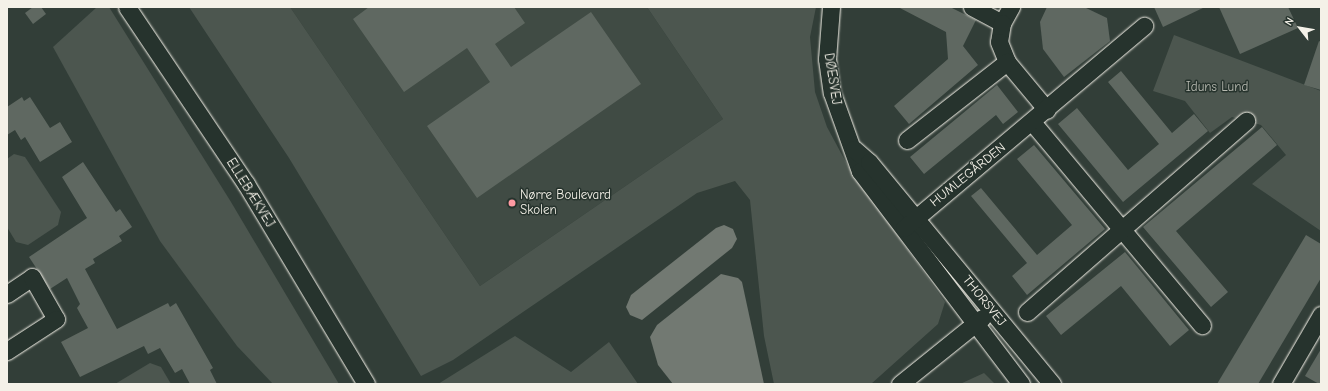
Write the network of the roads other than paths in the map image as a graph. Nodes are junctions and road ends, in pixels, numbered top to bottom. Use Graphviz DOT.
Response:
graph roads {
  1 [pos="127,7"];
  2 [pos="831,7"];
  3 [pos="972,7"];
  4 [pos="1011,7"];
  5 [pos="1002,23"];
  6 [pos="1144,26"];
  7 [pos="1007,62"];
  8 [pos="1047,110"];
  9 [pos="1246,121"];
  10 [pos="1032,122"];
  11 [pos="907,140"];
  12 [pos="910,223"];
  13 [pos="1121,228"];
  14 [pos="7,294"];
  15 [pos="992,310"];
  16 [pos="1027,312"];
  17 [pos="1321,315"];
  18 [pos="974,325"];
  19 [pos="1202,325"];
  20 [pos="7,351"];
  21 [pos="366,384"];
  22 [pos="900,384"];
  23 [pos="1021,384"];
  24 [pos="1052,384"];
  25 [pos="1281,384"];
  1 -- 21 [label="street, ELLEBÆKVEJ"];
  2 -- 12 [label="street, DØESVEJ"];
  3 -- 5 [label="street"];
  4 -- 5 [label="street"];
  5 -- 7 [label="street"];
  6 -- 8 [label="street, HUMLEGÅRDEN"];
  7 -- 8 [label="street"];
  7 -- 11 [label="street"];
  8 -- 10 [label="street, HUMLEGÅRDEN"];
  9 -- 13 [label="street"];
  10 -- 12 [label="street, HUMLEGÅRDEN"];
  10 -- 13 [label="street"];
  12 -- 15 [label="street, THORSVEJ"];
  12 -- 18 [label="street, THORSVEJ"];
  13 -- 16 [label="street"];
  13 -- 19 [label="street"];
  14 -- 20 [label="street"];
  15 -- 18 [label="street"];
  15 -- 24 [label="street, THORSVEJ"];
  17 -- 25 [label="street"];
  18 -- 22 [label="street"];
  18 -- 23 [label="street, THORSVEJ"];
}
